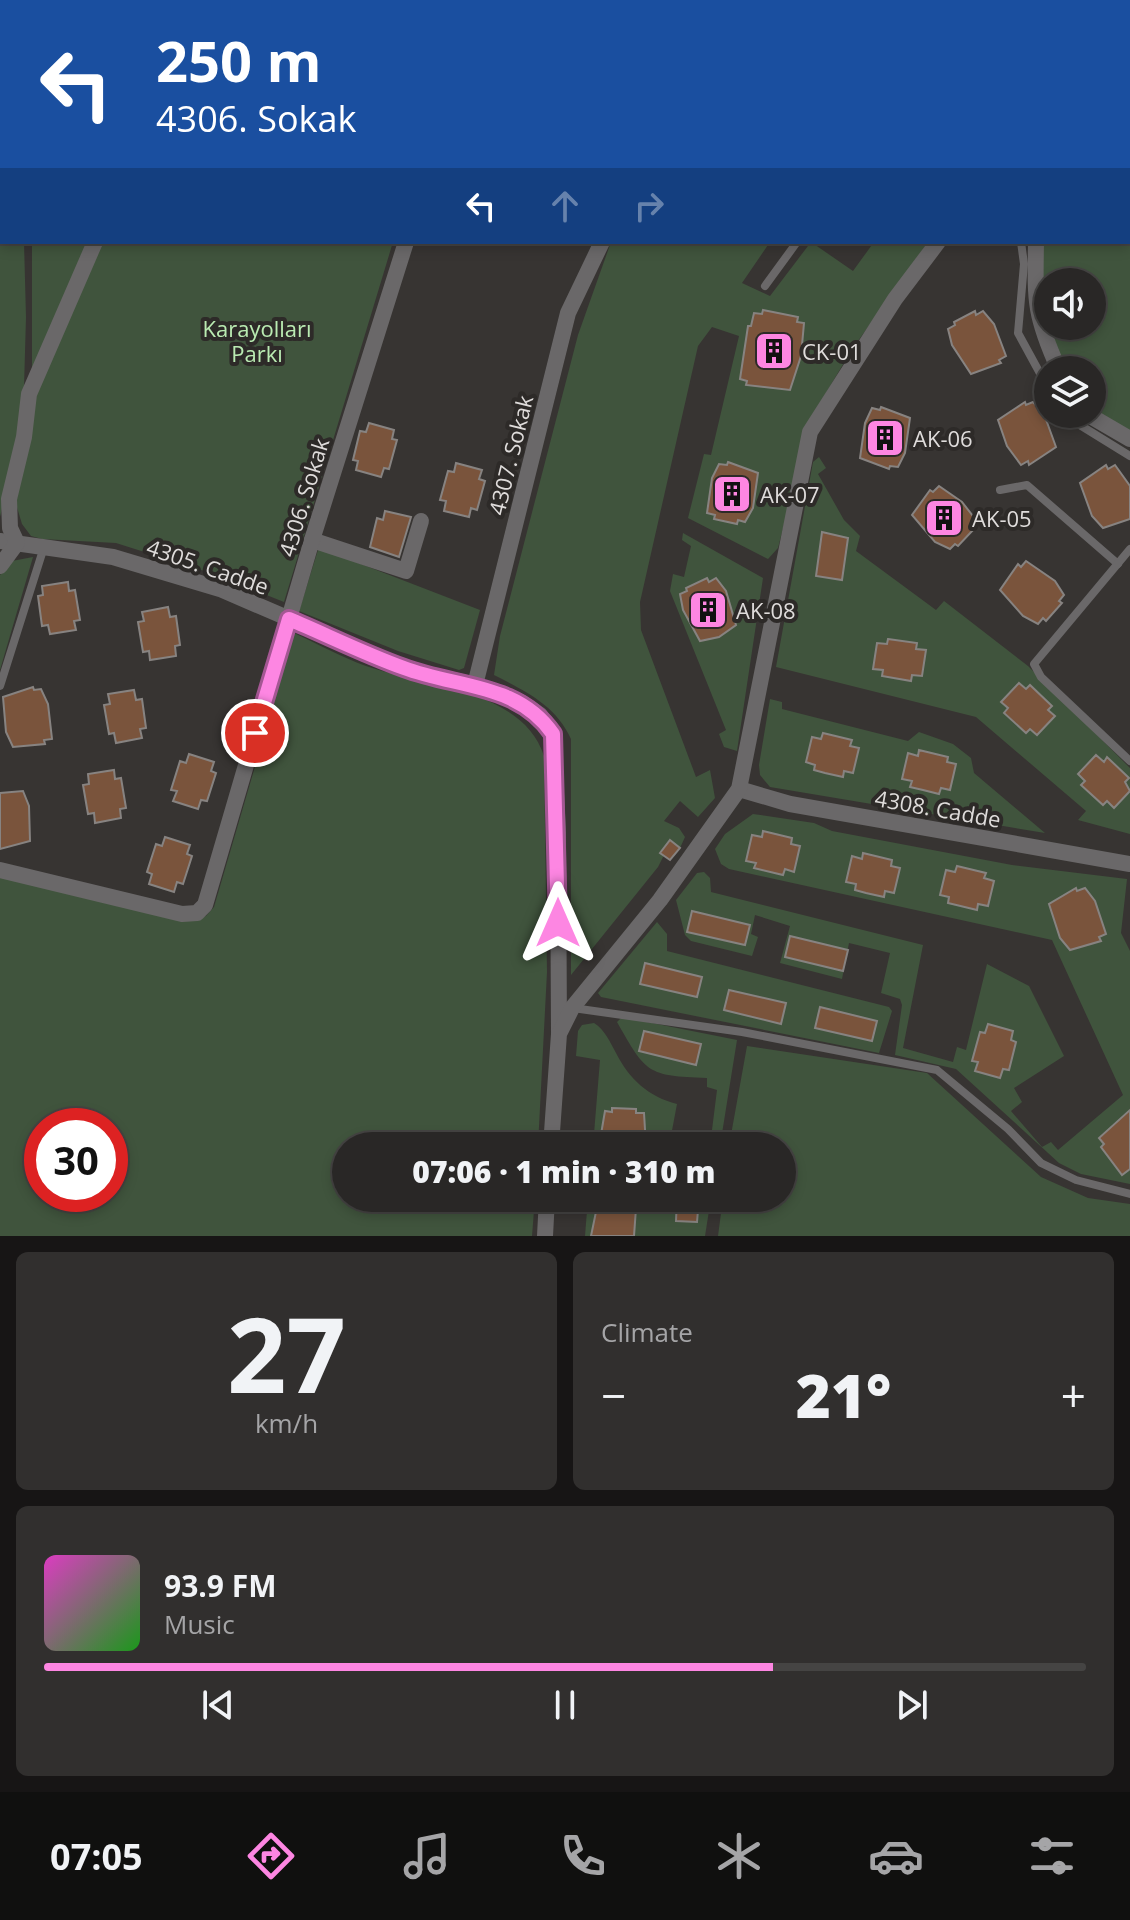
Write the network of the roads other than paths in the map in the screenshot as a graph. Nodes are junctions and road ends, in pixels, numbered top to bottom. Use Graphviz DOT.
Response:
graph roads {
  1 [pos="94,244"];
  2 [pos="405,244"];
  3 [pos="601,244"];
  4 [pos="796,244"];
  5 [pos="936,244"];
  6 [pos="1021,244"];
  7 [pos="1036,244"];
  8 [pos="765,286"];
  9 [pos="1053,356"];
  10 [pos="1034,362"];
  11 [pos="1106,425"];
  12 [pos="1085,428"];
  13 [pos="1130,439"];
  14 [pos="1130,456"];
  15 [pos="1000,490"];
  16 [pos="421,521"];
  17 [pos="312,540"];
  18 [pos="8,542"];
  19 [pos="44,546"];
  20 [pos="1130,549"];
  21 [pos="1118,564"];
  22 [pos="0,566"];
  23 [pos="289,619"];
  24 [pos="475,685"];
  25 [pos="0,686"];
  26 [pos="1130,761"];
  27 [pos="739,789"];
  28 [pos="1130,864"];
  29 [pos="0,870"];
  30 [pos="572,1008"];
  31 [pos="559,1034"];
  32 [pos="552,1132"];
  33 [pos="1130,1194"];
  34 [pos="546,1212"];
  35 [pos="545,1236"];
  1 -- 18 [label="street"];
  2 -- 17 [label="street, 4306. Sokak"];
  3 -- 24 [label="street, 4307. Sokak"];
  4 -- 8 [label="lane"];
  5 -- 27 [label="street"];
  6 -- 10 [label="lane"];
  7 -- 9 [label="street"];
  11 -- 13 [label="street"];
  12 -- 14 [label="lane"];
  15 -- 21 [label="lane"];
  16 -- 17 [label="street"];
  17 -- 23 [label="street, 4306. Sokak"];
  18 -- 19 [label="street, 4305. Cadde"];
  18 -- 22 [label="street"];
  19 -- 23 [label="street, 4305. Cadde"];
  19 -- 25 [label="lane"];
  20 -- 21 [label="lane"];
  21 -- 26 [label="lane"];
  23 -- 24 [label="street, 4305. Cadde"];
  23 -- 29 [label="street, 4306. Sokak"];
  24 -- 31 [label="street, 4305. Cadde"];
  27 -- 28 [label="street, 4308. Cadde"];
  27 -- 30 [label="street"];
  30 -- 31 [label="street"];
  30 -- 33 [label="lane"];
  31 -- 32 [label="street, 4305. Cadde"];
  34 -- 35 [label="street"];
}
